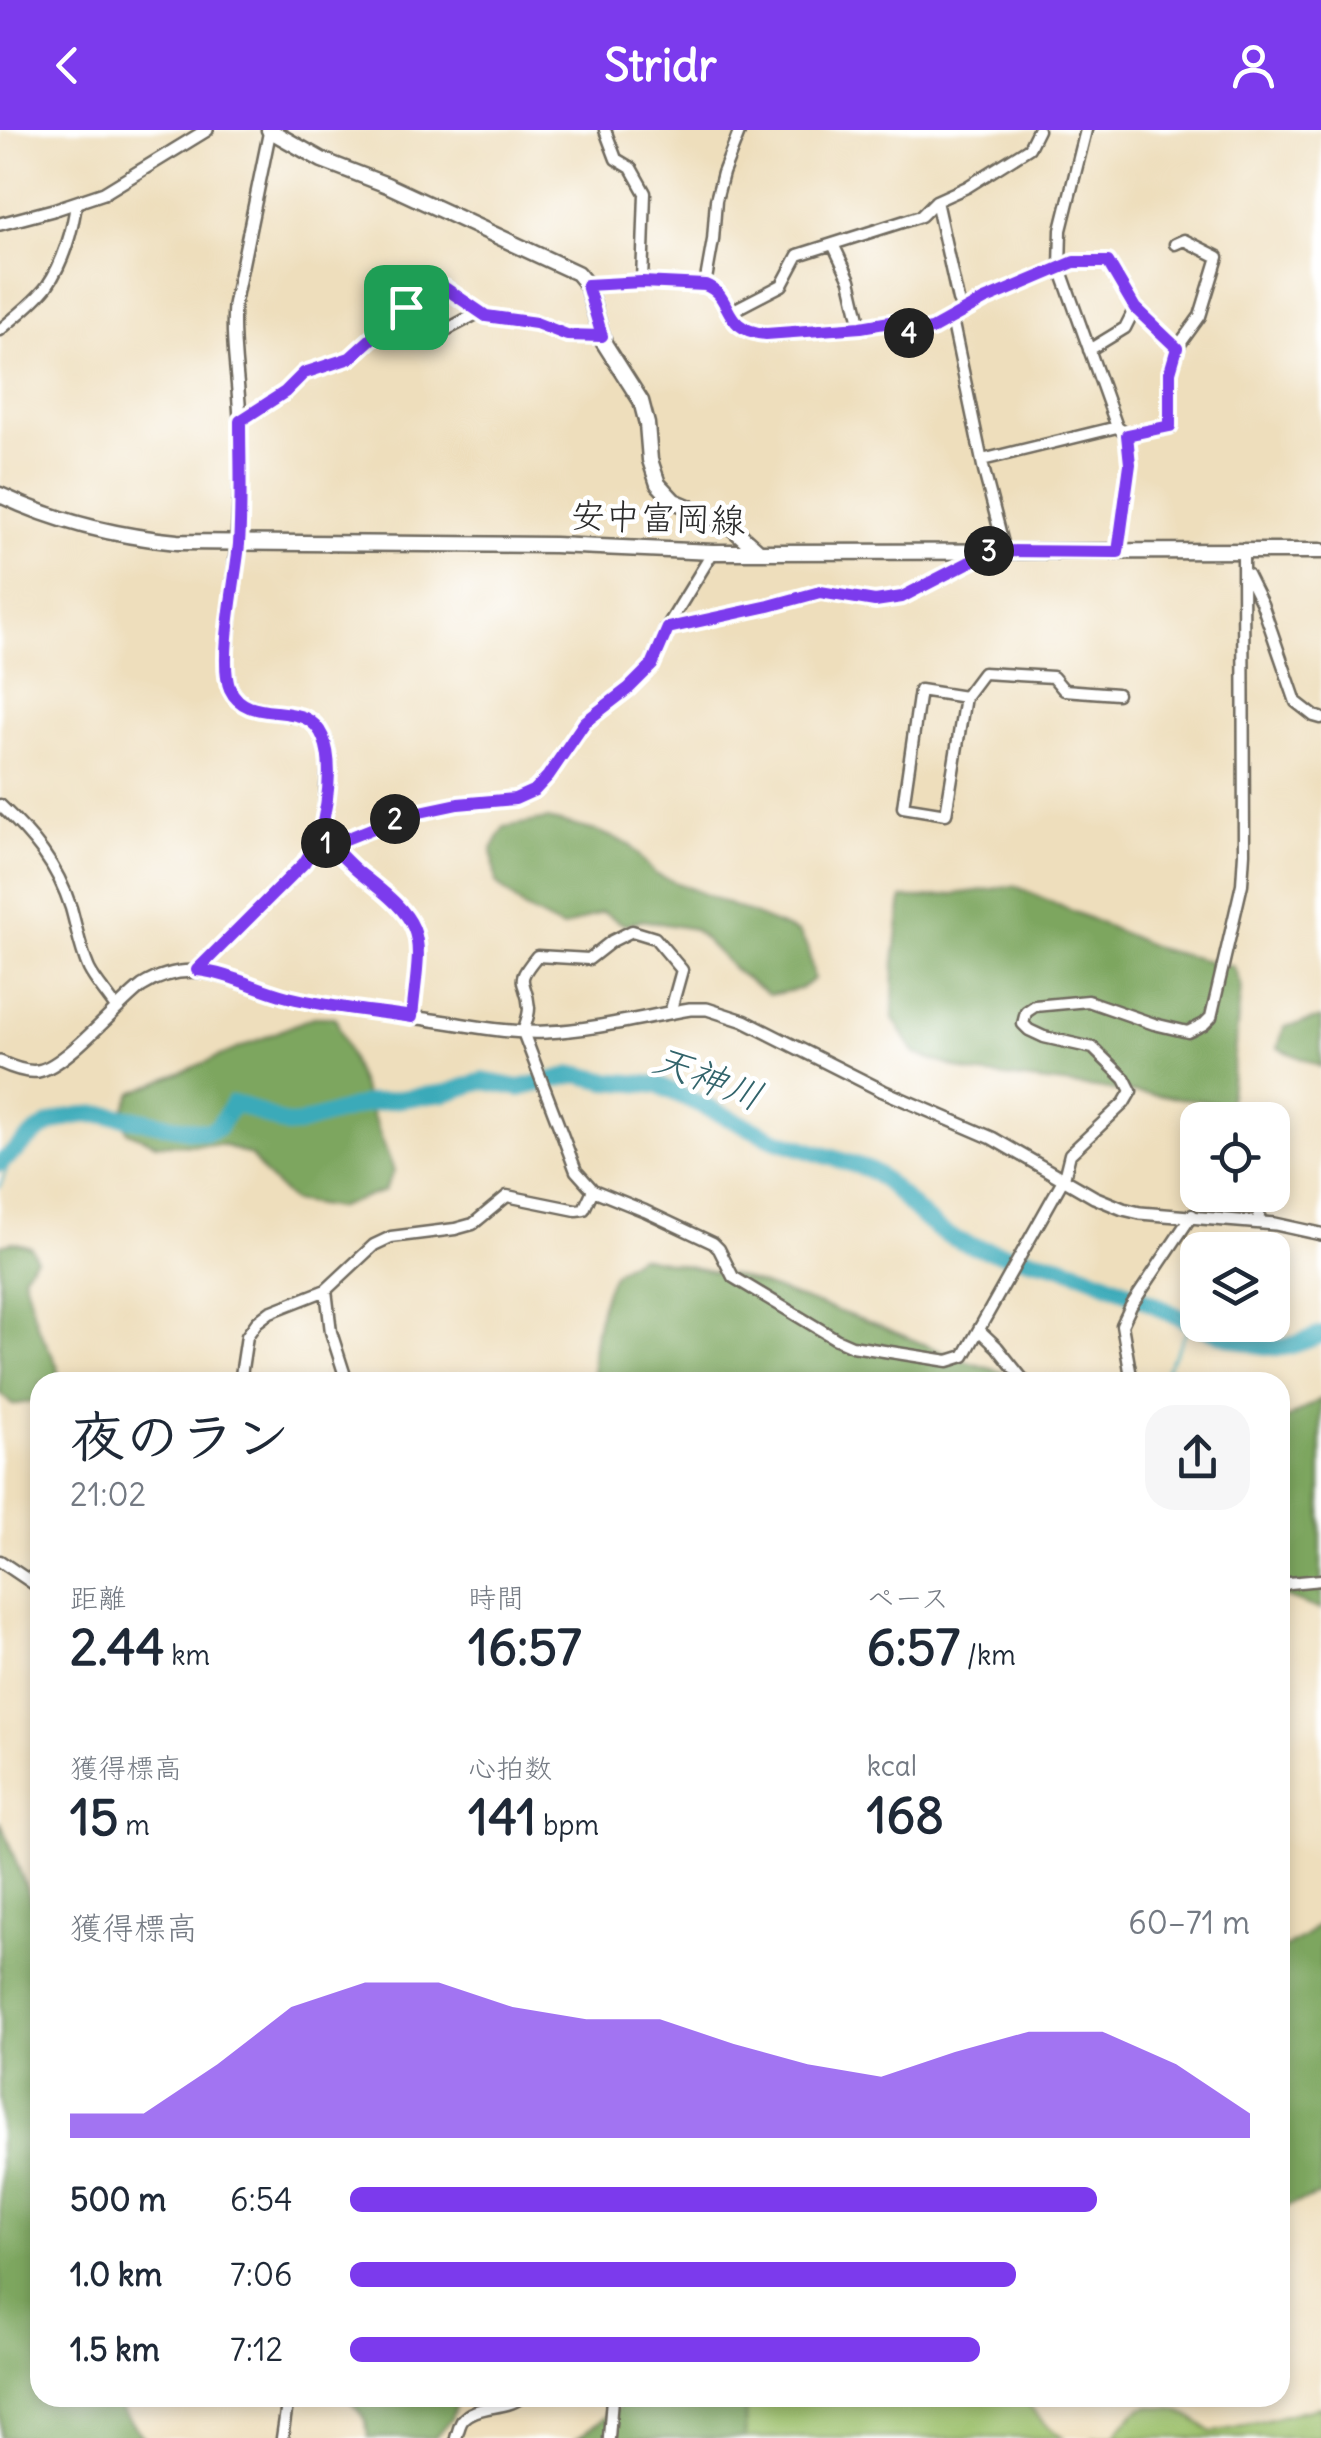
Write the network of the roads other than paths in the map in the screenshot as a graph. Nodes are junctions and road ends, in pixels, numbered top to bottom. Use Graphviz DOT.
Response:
graph roads {
  1 [pos="207,130"];
  2 [pos="270,130"];
  3 [pos="605,130"];
  4 [pos="740,130"];
  5 [pos="1038,130"];
  6 [pos="1086,130"];
  7 [pos="936,202"];
  8 [pos="76,203"];
  9 [pos="0,224"];
  10 [pos="833,244"];
  11 [pos="1174,244"];
  12 [pos="1060,268"];
  13 [pos="642,282"];
  14 [pos="587,285"];
  15 [pos="705,285"];
  16 [pos="406,307"];
  17 [pos="1135,308"];
  18 [pos="480,312"];
  19 [pos="730,312"];
  20 [pos="964,312"];
  21 [pos="952,320"];
  22 [pos="861,327"];
  23 [pos="0,330"];
  24 [pos="602,336"];
  25 [pos="1177,348"];
  26 [pos="1089,350"];
  27 [pos="240,421"];
  28 [pos="1122,431"];
  29 [pos="982,460"];
  30 [pos="0,495"];
  31 [pos="239,542"];
  32 [pos="758,550"];
  33 [pos="998,551"];
  34 [pos="1321,551"];
  35 [pos="713,552"];
  36 [pos="1118,552"];
  37 [pos="1244,560"];
  38 [pos="668,628"];
  39 [pos="1117,694"];
  40 [pos="965,697"];
  41 [pos="1321,718"];
  42 [pos="0,806"];
  43 [pos="325,842"];
  44 [pos="197,970"];
  45 [pos="116,1008"];
  46 [pos="670,1012"];
  47 [pos="412,1017"];
  48 [pos="523,1032"];
  49 [pos="3,1067"];
  50 [pos="1064,1178"];
  51 [pos="593,1190"];
  52 [pos="1259,1212"];
  53 [pos="1192,1215"];
  54 [pos="1258,1222"];
  55 [pos="1320,1231"];
  56 [pos="326,1290"];
  57 [pos="980,1332"];
  58 [pos="241,1372"];
  59 [pos="344,1372"];
  60 [pos="1017,1372"];
  61 [pos="1130,1372"];
  62 [pos="0,1561"];
  63 [pos="1321,1580"];
  64 [pos="30,1581"];
  65 [pos="1290,1583"];
  66 [pos="287,2407"];
  67 [pos="500,2407"];
  68 [pos="611,2407"];
  69 [pos="282,2438"];
  70 [pos="456,2438"];
  71 [pos="609,2438"];
  1 -- 8 [label="street"];
  2 -- 14 [label="main road"];
  2 -- 27 [label="street"];
  3 -- 13 [label="street"];
  4 -- 15 [label="street"];
  5 -- 7 [label="street"];
  6 -- 12 [label="street"];
  7 -- 10 [label="street"];
  7 -- 20 [label="street"];
  8 -- 9 [label="street"];
  8 -- 23 [label="street"];
  10 -- 19 [label="street"];
  10 -- 22 [label="street"];
  11 -- 25 [label="street"];
  12 -- 17 [label="street"];
  12 -- 20 [label="street"];
  12 -- 26 [label="street"];
  13 -- 14 [label="street"];
  13 -- 15 [label="street"];
  14 -- 24 [label="main road"];
  15 -- 19 [label="street"];
  16 -- 18 [label="street"];
  16 -- 18 [label="street"];
  16 -- 27 [label="street"];
  17 -- 25 [label="street"];
  17 -- 26 [label="street"];
  18 -- 24 [label="street"];
  19 -- 22 [label="street"];
  20 -- 21 [label="street"];
  21 -- 22 [label="street"];
  21 -- 29 [label="street"];
  24 -- 32 [label="main road"];
  25 -- 28 [label="street"];
  26 -- 28 [label="street"];
  27 -- 31 [label="street"];
  28 -- 29 [label="street"];
  28 -- 36 [label="street"];
  29 -- 33 [label="street"];
  30 -- 31 [label="main road, 安中富岡線"];
  31 -- 35 [label="main road, 安中富岡線"];
  31 -- 43 [label="street"];
  32 -- 33 [label="main road, 安中富岡線"];
  32 -- 35 [label="main road, 安中富岡線"];
  33 -- 36 [label="main road, 安中富岡線"];
  33 -- 38 [label="street"];
  34 -- 37 [label="main road, 安中富岡線"];
  35 -- 38 [label="street"];
  36 -- 37 [label="main road, 安中富岡線"];
  37 -- 41 [label="street"];
  37 -- 50 [label="street"];
  38 -- 43 [label="street"];
  39 -- 40 [label="street"];
  40 -- 40 [label="street"];
  42 -- 45 [label="street"];
  43 -- 44 [label="street"];
  43 -- 47 [label="street"];
  44 -- 45 [label="street"];
  44 -- 47 [label="street"];
  45 -- 49 [label="street"];
  46 -- 48 [label="street"];
  46 -- 48 [label="street"];
  46 -- 50 [label="street"];
  47 -- 48 [label="street"];
  48 -- 51 [label="street"];
  50 -- 53 [label="street"];
  50 -- 57 [label="street"];
  51 -- 56 [label="street"];
  51 -- 57 [label="street"];
  52 -- 54 [label="street"];
  53 -- 54 [label="street"];
  53 -- 61 [label="street"];
  54 -- 55 [label="street"];
  56 -- 58 [label="street"];
  56 -- 59 [label="street"];
  57 -- 60 [label="street"];
  62 -- 64 [label="street"];
  63 -- 65 [label="street"];
  66 -- 69 [label="street"];
  67 -- 70 [label="street"];
  68 -- 71 [label="street"];
}
